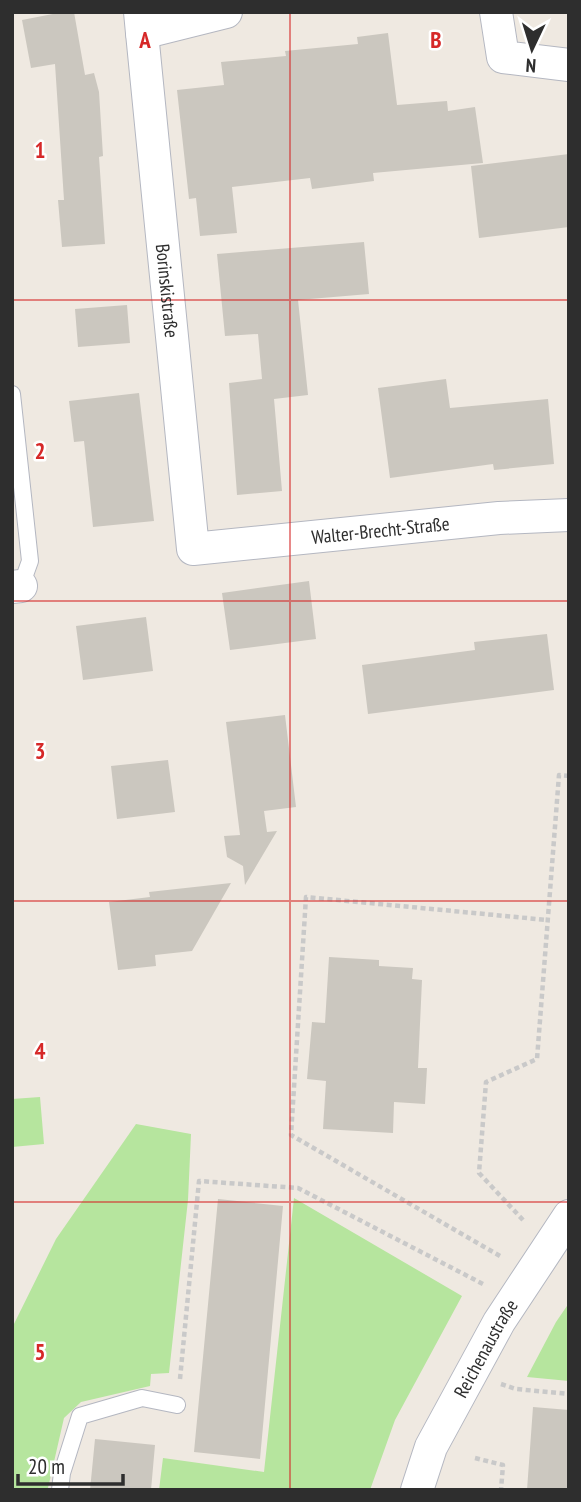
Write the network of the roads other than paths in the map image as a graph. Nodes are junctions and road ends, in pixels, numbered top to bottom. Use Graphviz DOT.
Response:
graph roads {
  1 [pos="226,12"];
  2 [pos="496,12"];
  3 [pos="141,22"];
  4 [pos="569,65"];
  5 [pos="12,394"];
  6 [pos="569,515"];
  7 [pos="193,549"];
  8 [pos="17,587"];
  9 [pos="569,1216"];
  10 [pos="177,1405"];
  11 [pos="60,1490"];
  12 [pos="417,1490"];
  1 -- 3 [label="street"];
  2 -- 4 [label="street"];
  3 -- 7 [label="street, Borinskistraße"];
  5 -- 8 [label="lane"];
  6 -- 7 [label="street, Walter-Brecht-Straße"];
  9 -- 12 [label="street, Reichenaustraße"];
  10 -- 11 [label="lane"];
}
